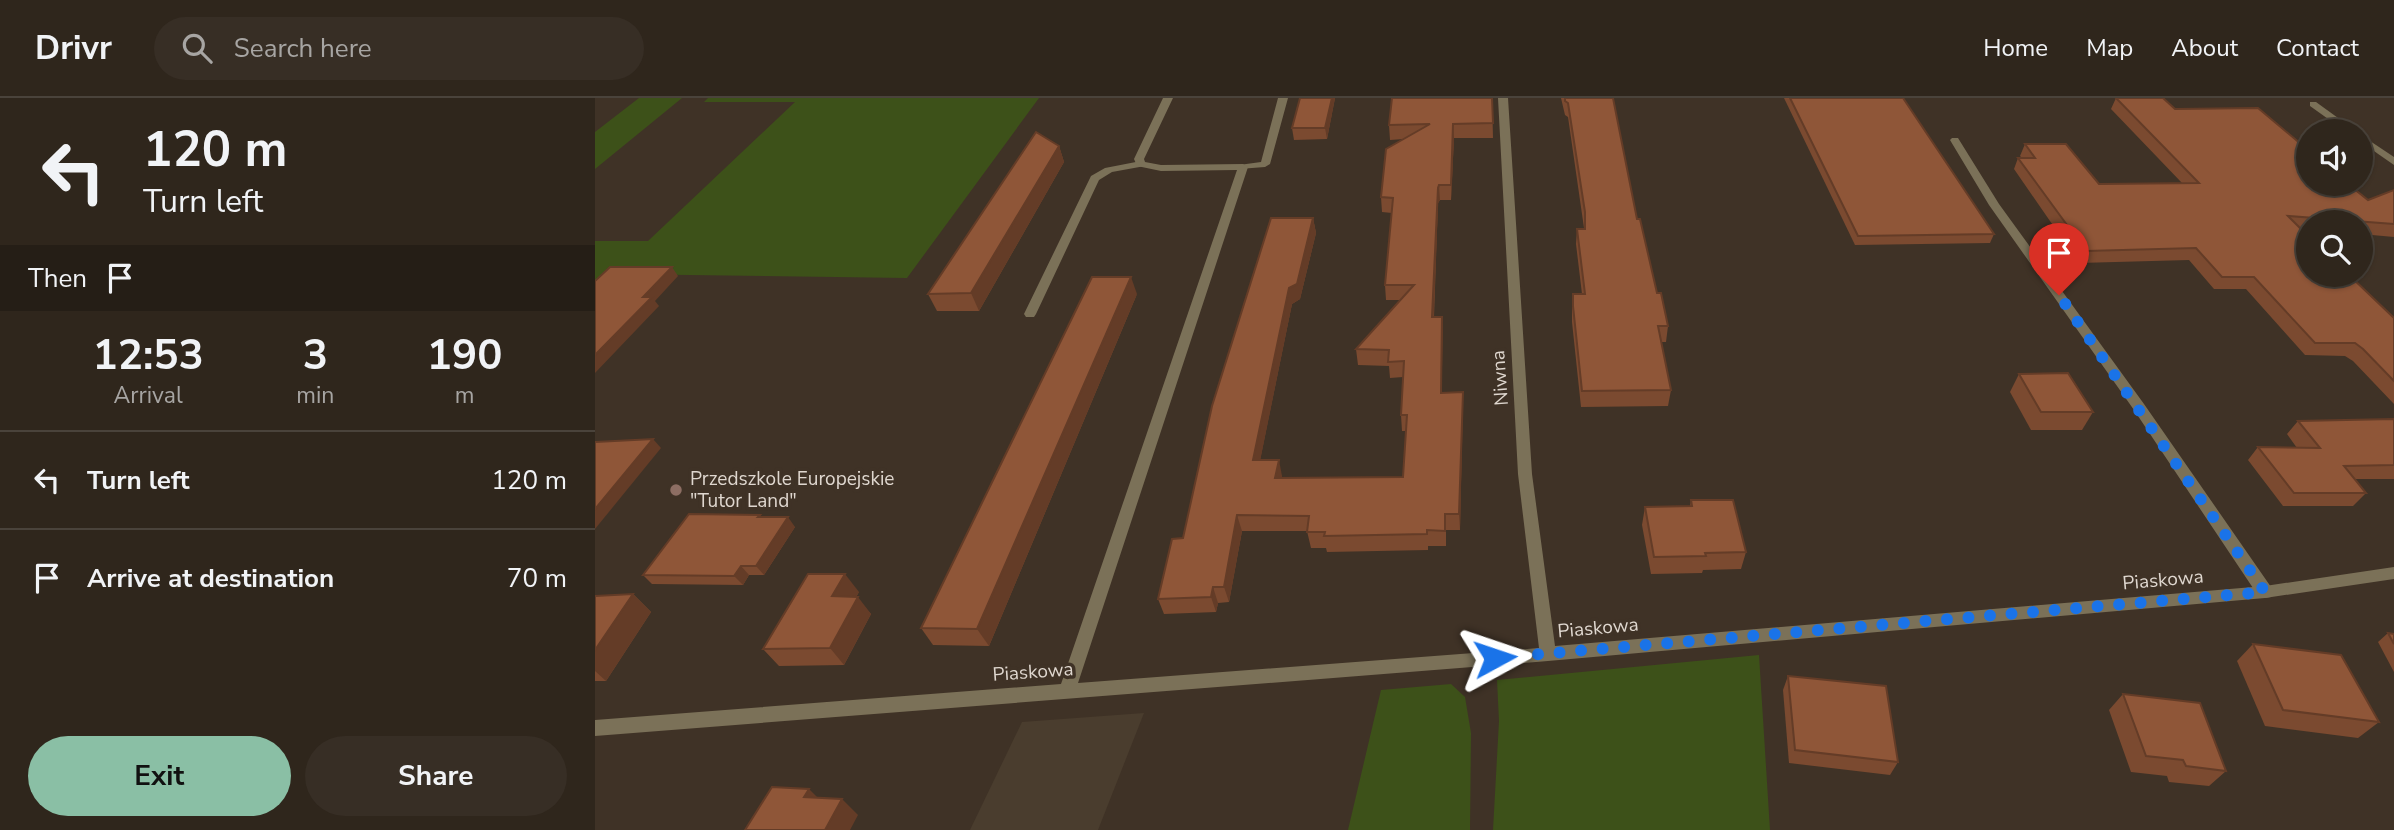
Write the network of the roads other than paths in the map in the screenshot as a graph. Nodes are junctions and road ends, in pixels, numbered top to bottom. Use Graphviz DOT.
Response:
graph roads {
  1 [pos="1168,98"];
  2 [pos="1283,98"];
  3 [pos="1503,98"];
  4 [pos="2313,104"];
  5 [pos="2334,119"];
  6 [pos="1955,140"];
  7 [pos="2373,147"];
  8 [pos="2394,162"];
  9 [pos="1141,164"];
  10 [pos="1243,167"];
  11 [pos="1030,314"];
  12 [pos="2394,573"];
  13 [pos="2265,592"];
  14 [pos="1548,653"];
  15 [pos="1067,691"];
  16 [pos="595,728"];
  1 -- 9 [label="street"];
  2 -- 10 [label="street"];
  3 -- 14 [label="street, Niwna"];
  4 -- 5 [label="street"];
  6 -- 13 [label="street"];
  7 -- 8 [label="street"];
  9 -- 10 [label="street"];
  9 -- 11 [label="street"];
  10 -- 15 [label="street"];
  12 -- 13 [label="street, Piaskowa"];
  13 -- 14 [label="street, Piaskowa"];
  14 -- 15 [label="street, Piaskowa"];
  15 -- 16 [label="street, Piaskowa"];
}
